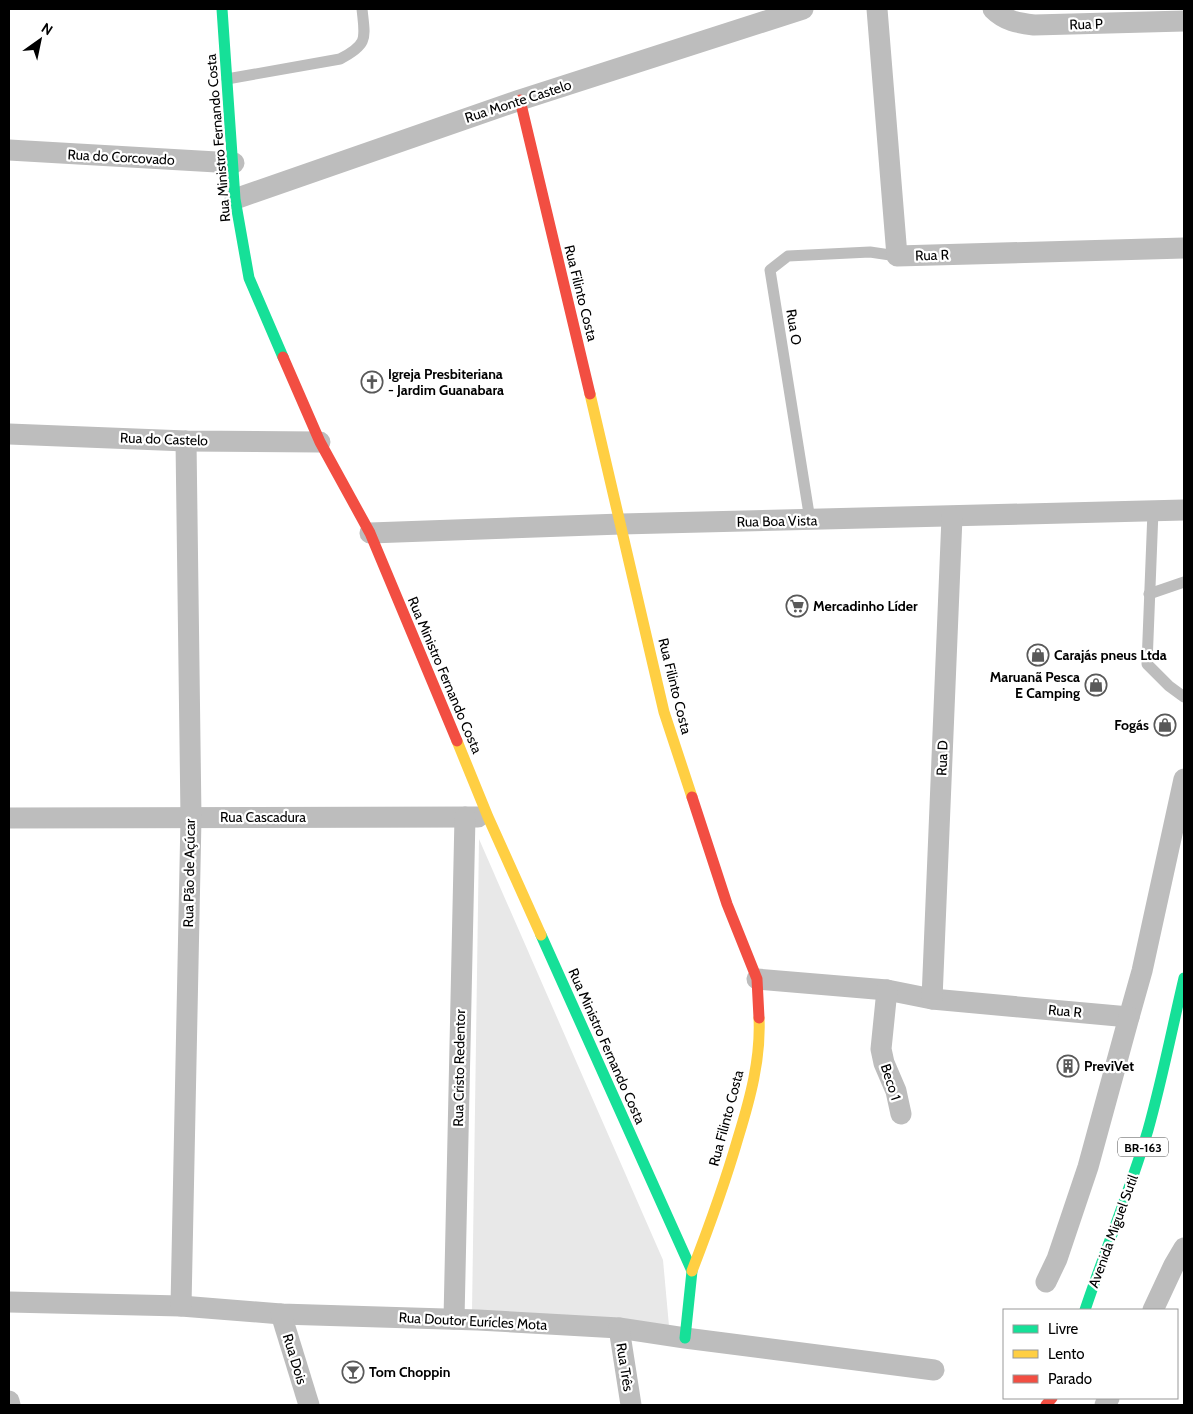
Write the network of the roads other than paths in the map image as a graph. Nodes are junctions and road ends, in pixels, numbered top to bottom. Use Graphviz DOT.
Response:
graph roads {
  1 [pos="222,9"];
  2 [pos="362,9"];
  3 [pos="803,9"];
  4 [pos="876,9"];
  5 [pos="993,9"];
  6 [pos="1184,21"];
  7 [pos="227,79"];
  8 [pos="520,100"];
  9 [pos="9,150"];
  10 [pos="234,163"];
  11 [pos="235,199"];
  12 [pos="1184,248"];
  13 [pos="897,256"];
  14 [pos="9,434"];
  15 [pos="186,441"];
  16 [pos="320,442"];
  17 [pos="1184,510"];
  18 [pos="1153,511"];
  19 [pos="952,517"];
  20 [pos="810,520"];
  21 [pos="621,524"];
  22 [pos="370,532"];
  23 [pos="1184,582"];
  24 [pos="1150,594"];
  25 [pos="1184,697"];
  26 [pos="1184,778"];
  27 [pos="465,817"];
  28 [pos="488,817"];
  29 [pos="9,818"];
  30 [pos="190,818"];
  31 [pos="1184,978"];
  32 [pos="757,979"];
  33 [pos="887,990"];
  34 [pos="932,999"];
  35 [pos="1129,1017"];
  36 [pos="900,1114"];
  37 [pos="1184,1248"];
  38 [pos="692,1271"];
  39 [pos="1046,1282"];
  40 [pos="9,1302"];
  41 [pos="181,1306"];
  42 [pos="1085,1309"];
  43 [pos="1152,1309"];
  44 [pos="282,1314"];
  45 [pos="454,1319"];
  46 [pos="619,1328"];
  47 [pos="685,1338"];
  48 [pos="934,1370"];
  49 [pos="9,1401"];
  50 [pos="10,1405"];
  51 [pos="309,1405"];
  52 [pos="632,1405"];
  1 -- 7 [label="main road, Rua Ministro Fernando Costa"];
  2 -- 7 [label="lane"];
  3 -- 8 [label="street, Rua Monte Castelo"];
  4 -- 13 [label="street, Rua R"];
  5 -- 6 [label="street, Rua P"];
  7 -- 10 [label="main road, Rua Ministro Fernando Costa"];
  8 -- 11 [label="street, Rua Monte Castelo"];
  8 -- 21 [label="main road, Rua Filinto Costa"];
  9 -- 10 [label="street, Rua do Corcovado"];
  10 -- 11 [label="main road, Rua Ministro Fernando Costa"];
  11 -- 16 [label="main road, Rua Ministro Fernando Costa"];
  12 -- 13 [label="street, Rua R"];
  13 -- 20 [label="lane, Rua O"];
  14 -- 15 [label="street, Rua do Castelo"];
  15 -- 16 [label="street, Rua do Castelo"];
  15 -- 30 [label="street, Rua Pão de Açúcar"];
  16 -- 22 [label="main road, Rua Ministro Fernando Costa"];
  17 -- 18 [label="street, Rua Boa Vista"];
  18 -- 19 [label="street, Rua Boa Vista"];
  18 -- 24 [label="lane"];
  19 -- 20 [label="street, Rua Boa Vista"];
  19 -- 34 [label="street, Rua D"];
  20 -- 21 [label="street, Rua Boa Vista"];
  21 -- 22 [label="street, Rua Boa Vista"];
  21 -- 32 [label="main road, Rua Filinto Costa"];
  22 -- 28 [label="main road, Rua Ministro Fernando Costa"];
  23 -- 24 [label="lane"];
  24 -- 25 [label="lane"];
  26 -- 35 [label="street"];
  27 -- 28 [label="street, Rua Cascadura"];
  27 -- 30 [label="street, Rua Cascadura"];
  27 -- 45 [label="street, Rua Cristo Redentor"];
  28 -- 38 [label="main road, Rua Ministro Fernando Costa"];
  29 -- 30 [label="street, Rua Cascadura"];
  30 -- 41 [label="street, Rua Pão de Açúcar"];
  31 -- 42 [label="main road, Avenida Miguel Sutil / BR-163"];
  32 -- 33 [label="street, Rua R"];
  32 -- 38 [label="main road, Rua Filinto Costa"];
  33 -- 34 [label="street, Rua R"];
  33 -- 36 [label="street, Beco 1"];
  34 -- 35 [label="street, Rua R"];
  35 -- 39 [label="street"];
  37 -- 43 [label="street"];
  38 -- 47 [label="main road"];
  40 -- 41 [label="street, Rua Doutor Eurícles Mota"];
  41 -- 44 [label="street, Rua Doutor Eurícles Mota"];
  44 -- 45 [label="street, Rua Doutor Eurícles Mota"];
  44 -- 51 [label="street, Rua Dois"];
  45 -- 46 [label="street, Rua Doutor Eurícles Mota"];
  46 -- 47 [label="street, Rua Doutor Eurícles Mota"];
  46 -- 52 [label="street, Rua Três"];
  47 -- 48 [label="street, Rua Doutor Eurícles Mota"];
  49 -- 50 [label="street"];
}
